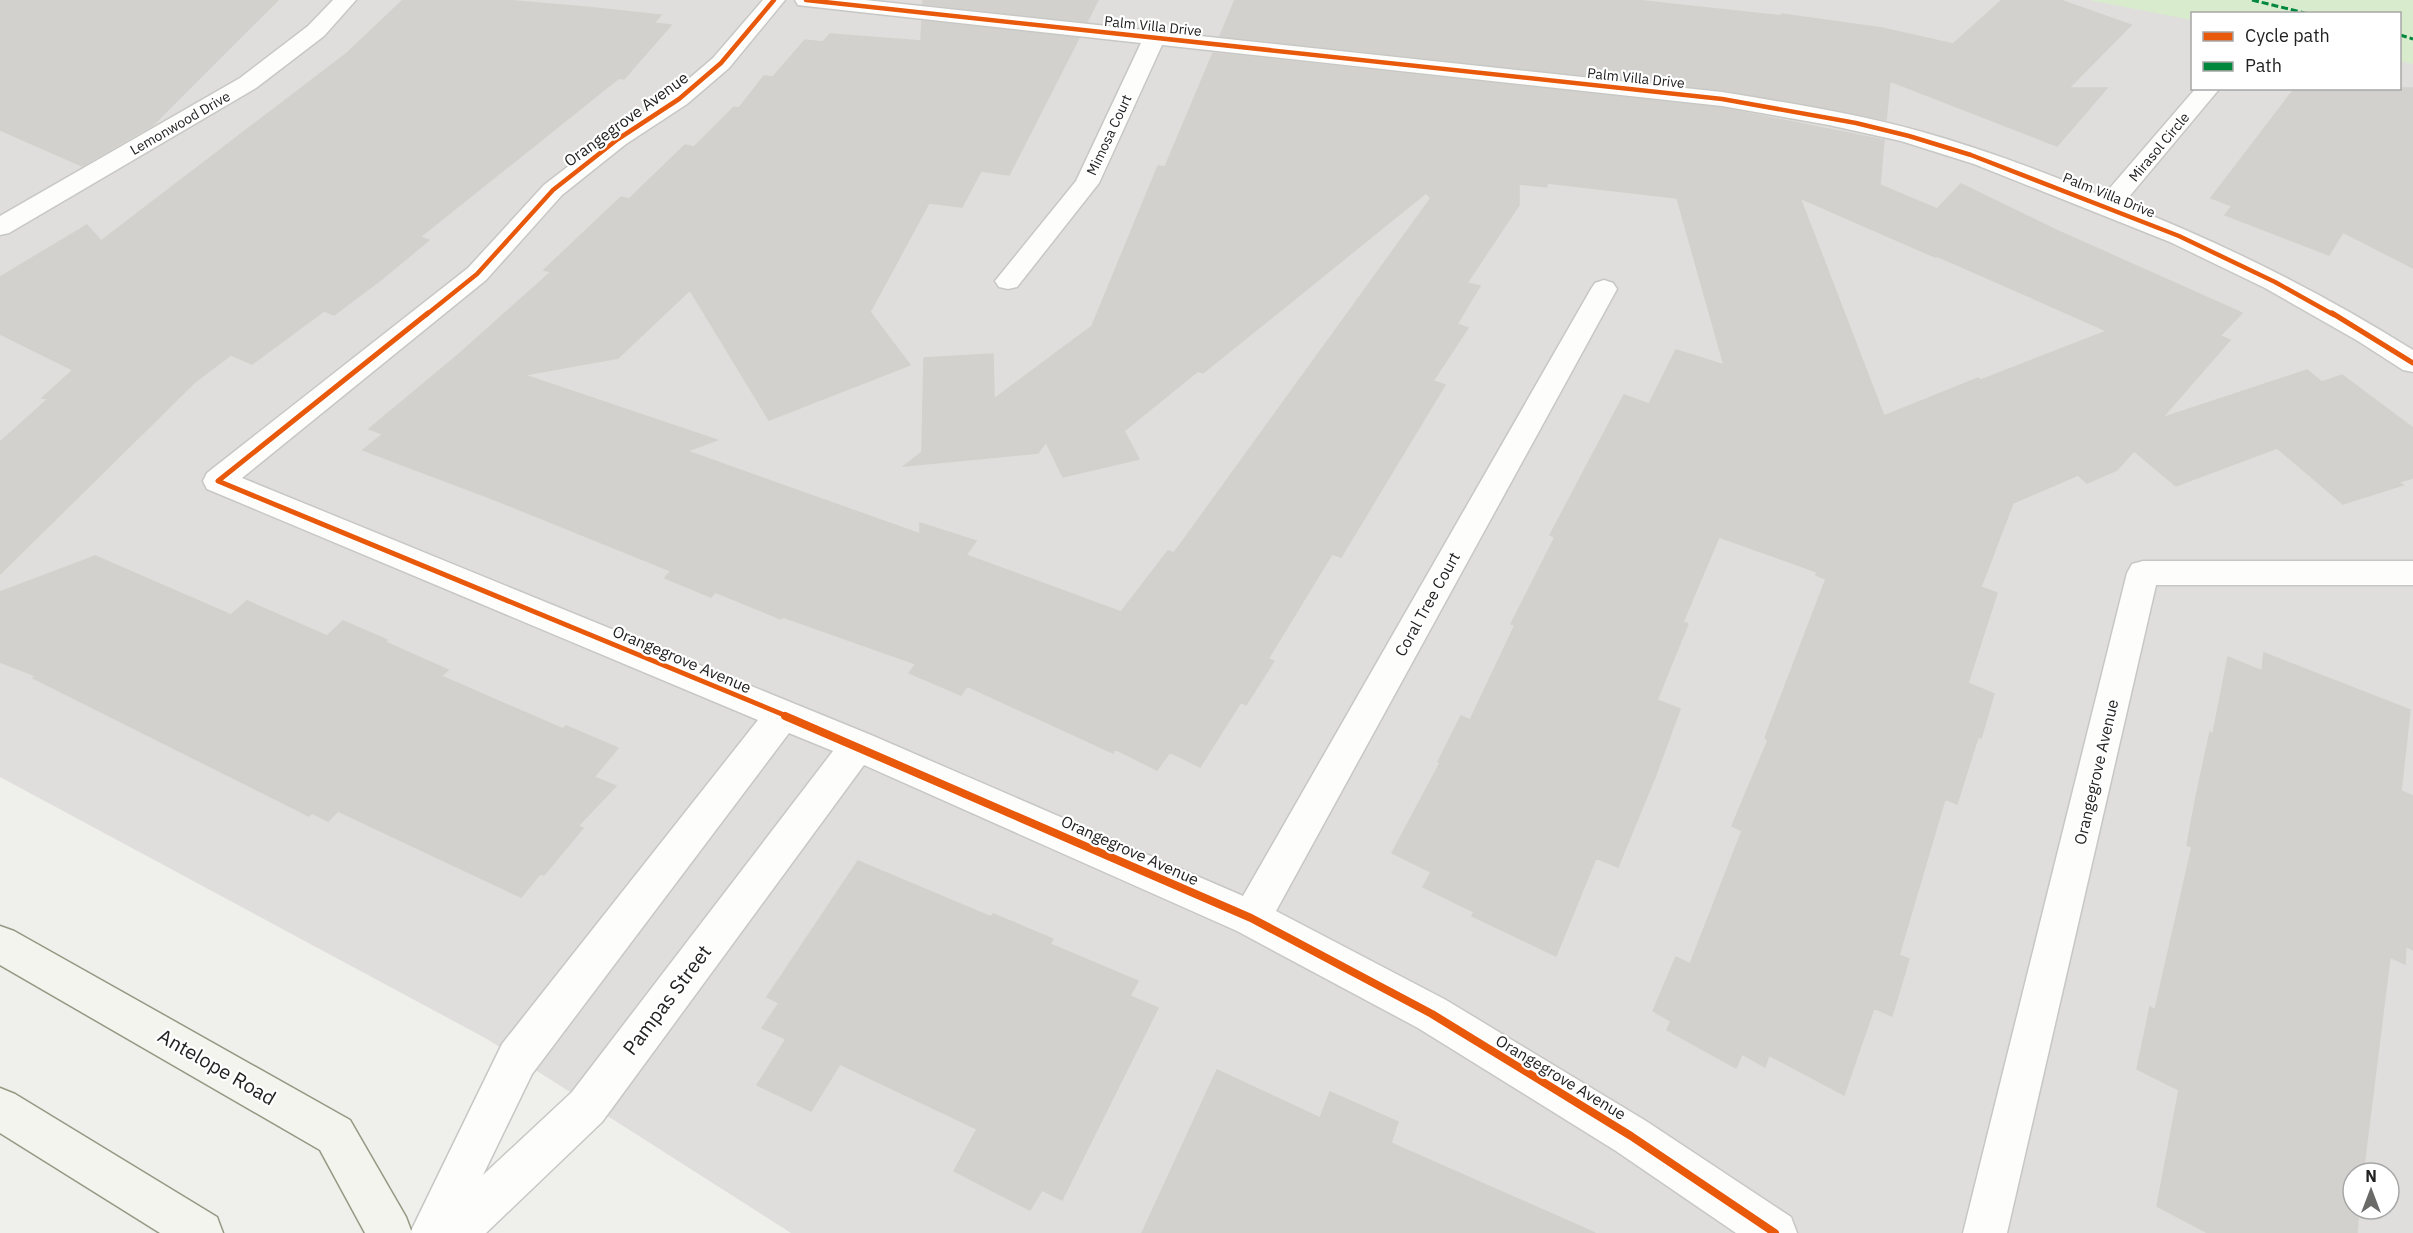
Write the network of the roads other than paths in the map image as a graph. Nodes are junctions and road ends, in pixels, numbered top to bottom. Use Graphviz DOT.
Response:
graph roads {
  1 [pos="345,0"];
  2 [pos="774,0"];
  3 [pos="806,0"];
  4 [pos="1154,38"];
  5 [pos="2207,90"];
  6 [pos="2109,206"];
  7 [pos="0,227"];
  8 [pos="1008,281"];
  9 [pos="1604,290"];
  10 [pos="2413,363"];
  11 [pos="2413,573"];
  12 [pos="782,716"];
  13 [pos="858,746"];
  14 [pos="1251,918"];
  15 [pos="0,944"];
  16 [pos="0,1110"];
  17 [pos="201,1233"];
  18 [pos="390,1233"];
  19 [pos="432,1233"];
  20 [pos="454,1233"];
  21 [pos="1775,1233"];
  22 [pos="1985,1233"];
  1 -- 7 [label="street, Lemonwood Drive"];
  2 -- 12 [label="street, Orangegrove Avenue"];
  3 -- 4 [label="street, Palm Villa Drive"];
  4 -- 6 [label="street, Palm Villa Drive"];
  4 -- 8 [label="street, Mimosa Court"];
  5 -- 6 [label="street, Mirasol Circle"];
  6 -- 10 [label="street, Palm Villa Drive"];
  9 -- 14 [label="street, Coral Tree Court"];
  11 -- 22 [label="street, Orangegrove Avenue"];
  12 -- 13 [label="street, Orangegrove Avenue"];
  12 -- 19 [label="street"];
  13 -- 14 [label="street, Orangegrove Avenue"];
  13 -- 20 [label="street, Pampas Street"];
  14 -- 21 [label="street, Orangegrove Avenue"];
  15 -- 18 [label="street, Antelope Road"];
  16 -- 17 [label="street"];
}
